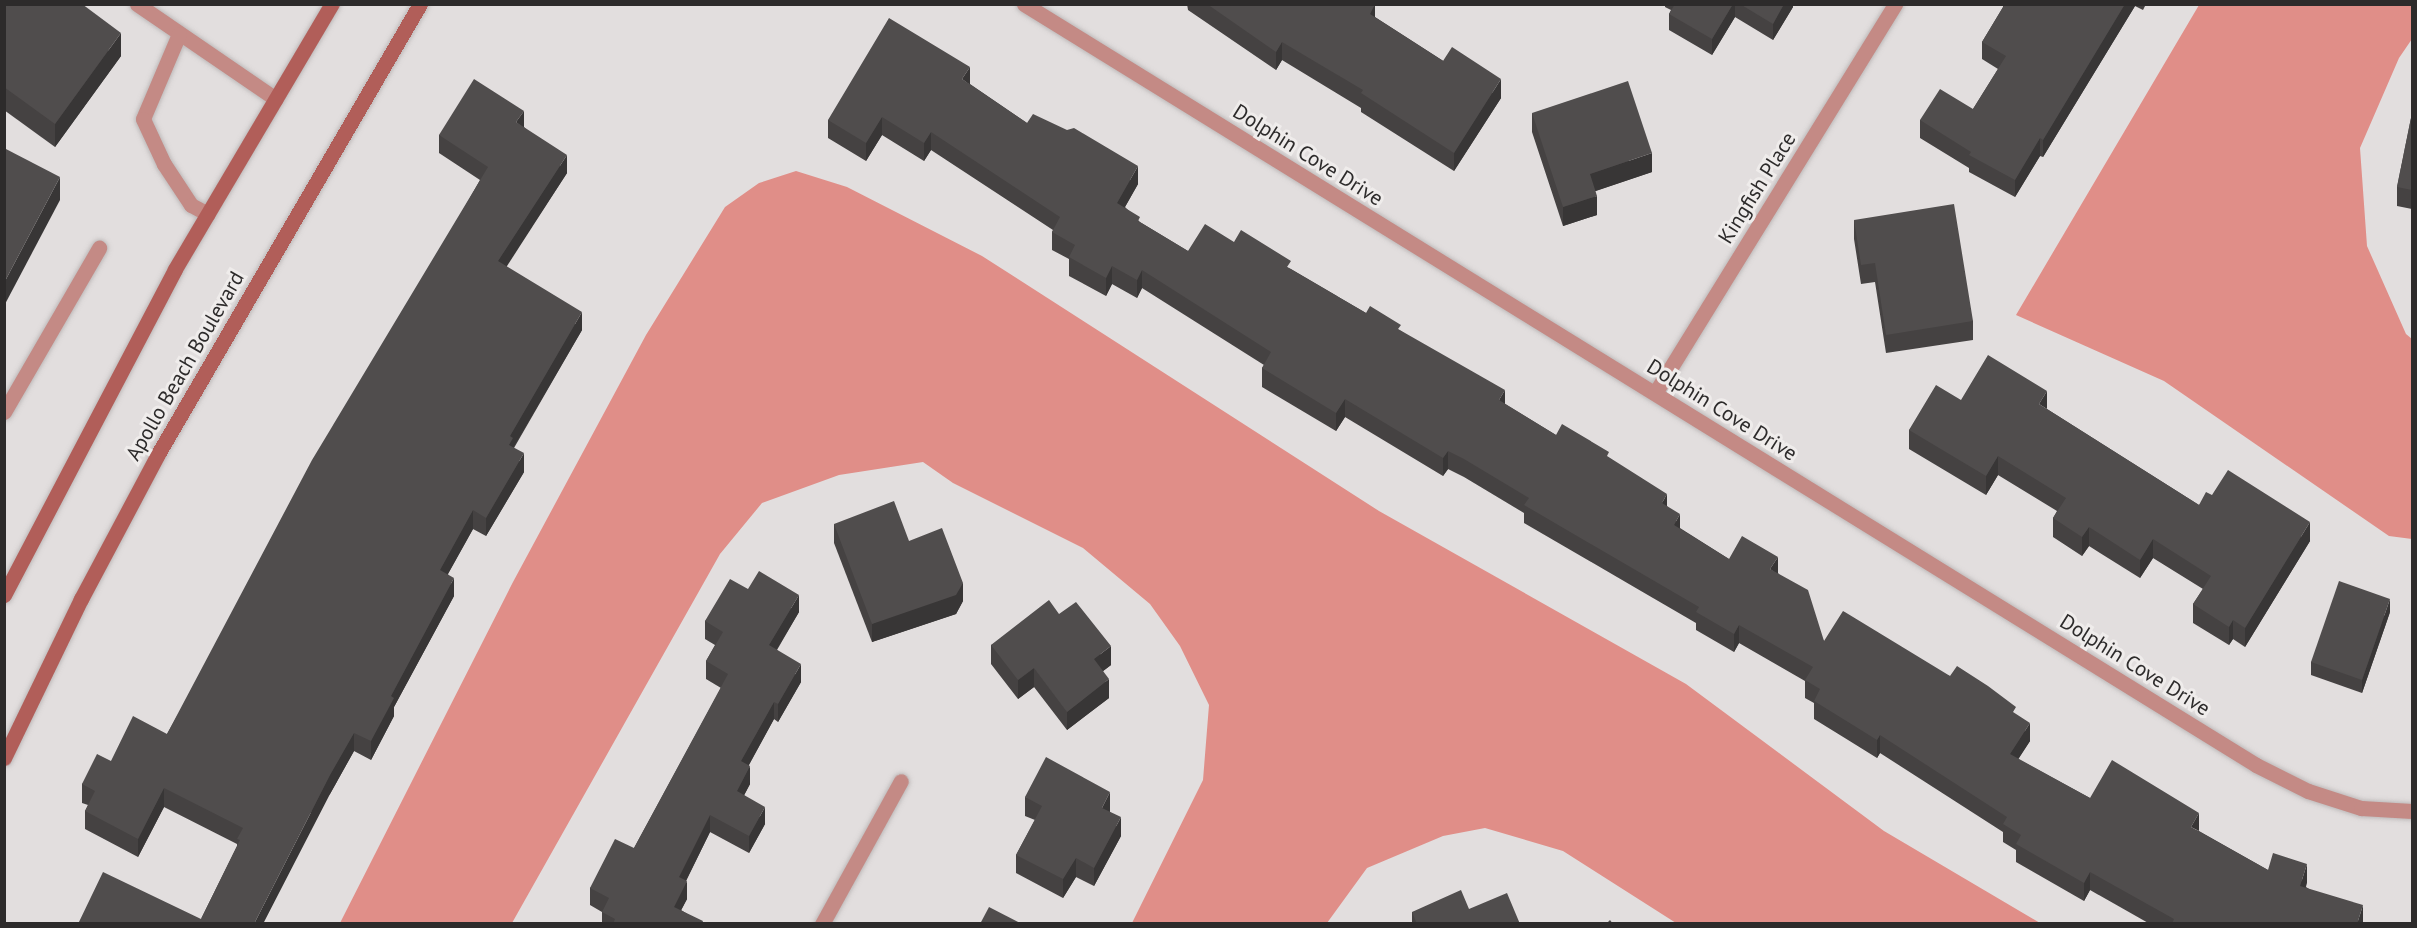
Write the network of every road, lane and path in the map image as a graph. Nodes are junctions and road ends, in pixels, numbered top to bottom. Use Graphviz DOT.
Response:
graph roads {
  1 [pos="137,4"];
  2 [pos="332,4"];
  3 [pos="420,4"];
  4 [pos="1024,4"];
  5 [pos="1895,4"];
  6 [pos="172,30"];
  7 [pos="276,99"];
  8 [pos="208,214"];
  9 [pos="99,248"];
  10 [pos="1655,393"];
  11 [pos="4,412"];
  12 [pos="4,595"];
  13 [pos="4,758"];
  14 [pos="901,781"];
  15 [pos="2412,811"];
  16 [pos="822,924"];
  1 -- 6 [label="street"];
  2 -- 7 [label="main road"];
  3 -- 13 [label="main road, Apollo Beach Boulevard"];
  4 -- 10 [label="street, Dolphin Cove Drive"];
  5 -- 10 [label="street, Kingfish Place"];
  6 -- 7 [label="street"];
  6 -- 8 [label="street"];
  7 -- 8 [label="main road"];
  8 -- 12 [label="main road"];
  9 -- 11 [label="street"];
  10 -- 15 [label="street, Dolphin Cove Drive"];
  14 -- 16 [label="street"];
}
